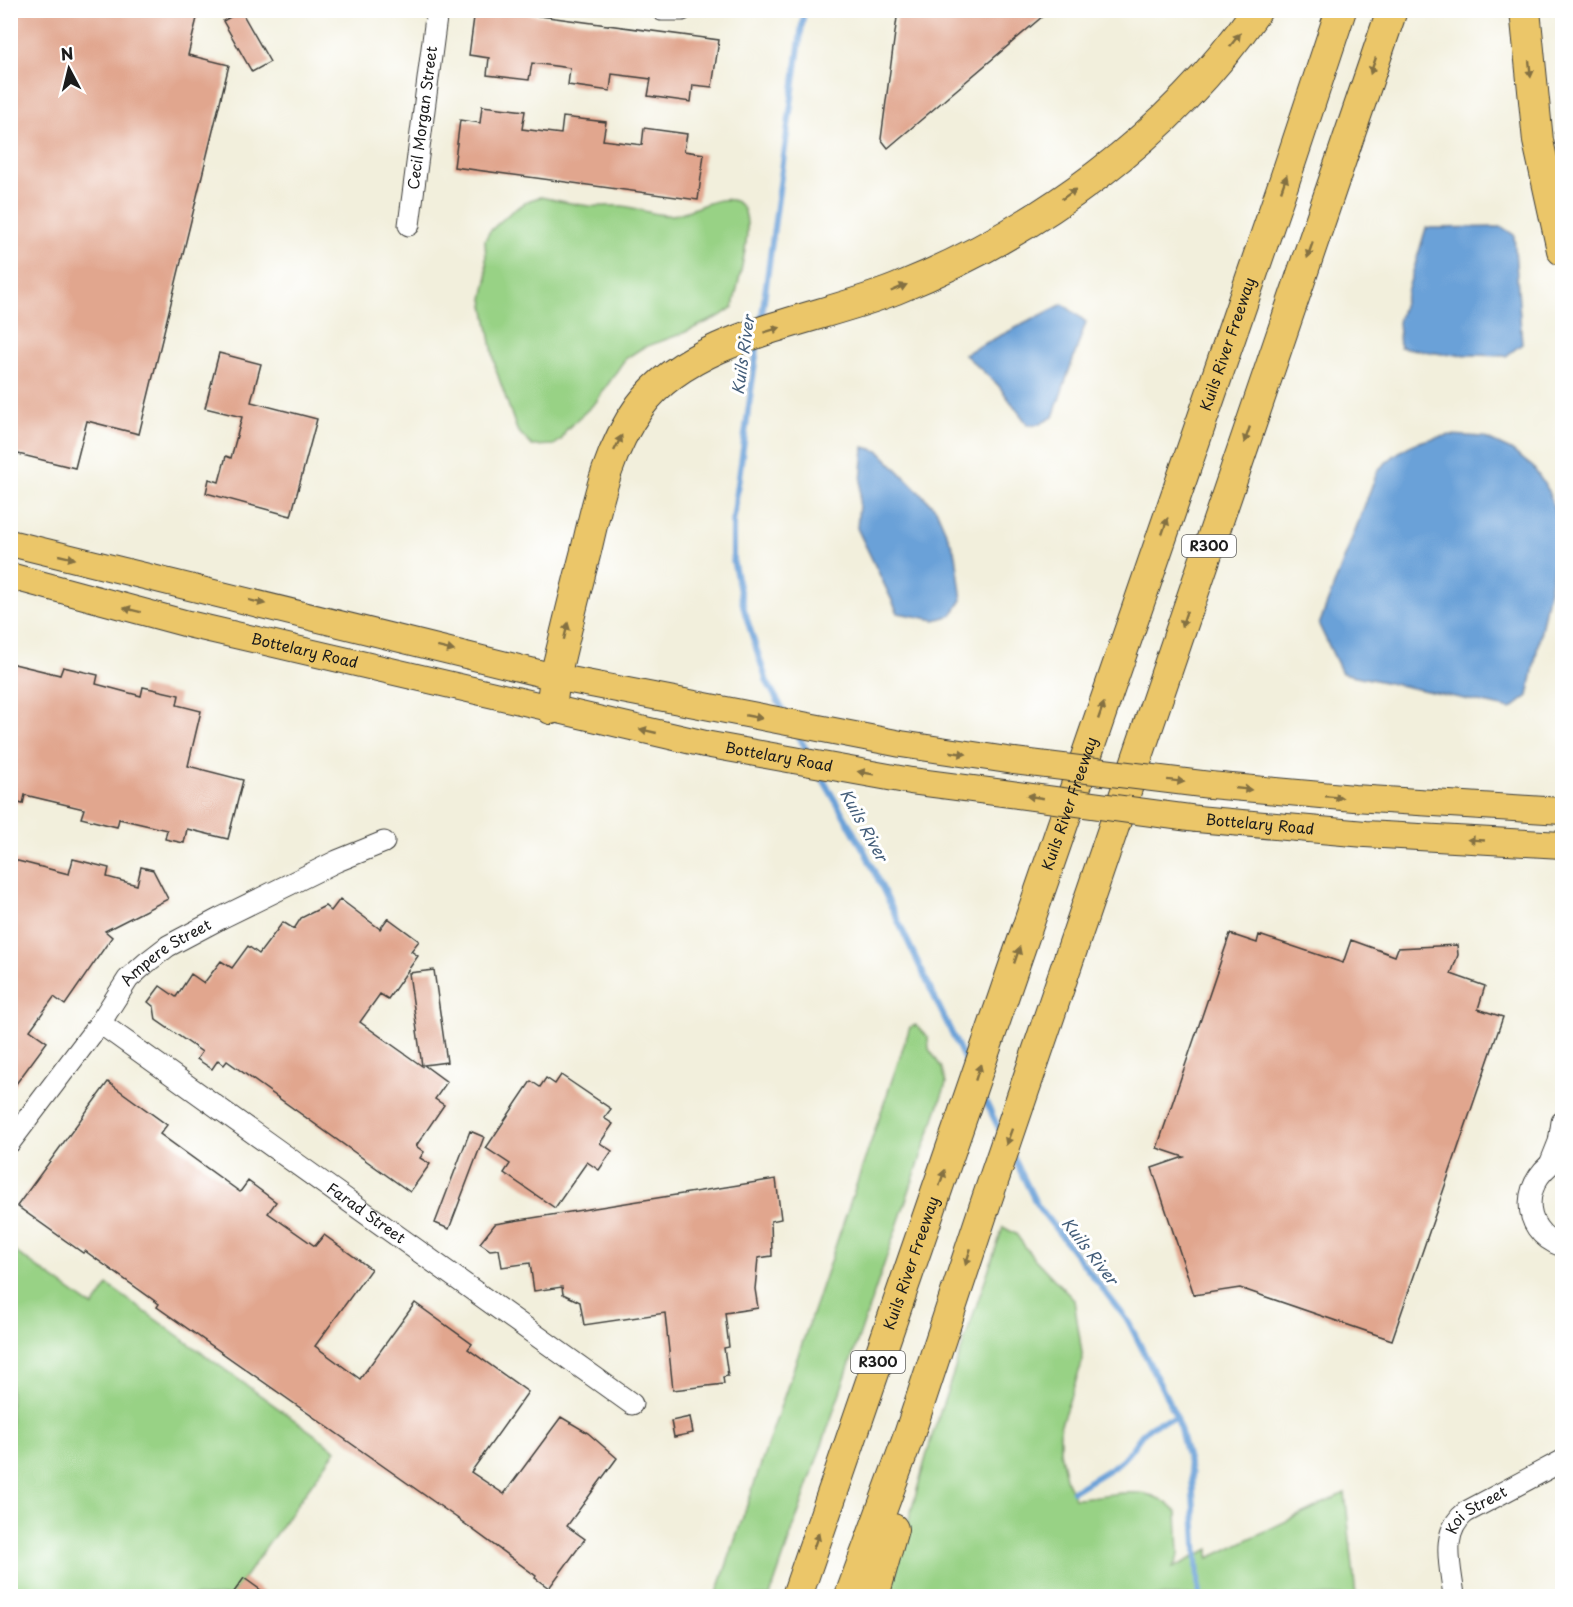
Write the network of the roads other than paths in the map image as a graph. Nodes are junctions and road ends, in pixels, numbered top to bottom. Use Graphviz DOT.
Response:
graph roads {
  1 [pos="437,10"];
  2 [pos="662,10"];
  3 [pos="682,10"];
  4 [pos="1257,10"];
  5 [pos="1341,10"];
  6 [pos="1392,10"];
  7 [pos="1525,10"];
  8 [pos="409,225"];
  9 [pos="1563,250"];
  10 [pos="10,543"];
  11 [pos="10,576"];
  12 [pos="555,677"];
  13 [pos="551,709"];
  14 [pos="1563,811"];
  15 [pos="384,842"];
  16 [pos="1563,845"];
  17 [pos="100,1023"];
  18 [pos="1563,1122"];
  19 [pos="10,1142"];
  20 [pos="1557,1160"];
  21 [pos="1563,1246"];
  22 [pos="632,1404"];
  23 [pos="909,1435"];
  24 [pos="1563,1461"];
  25 [pos="797,1596"];
  26 [pos="850,1596"];
  27 [pos="874,1596"];
  28 [pos="1454,1596"];
  1 -- 8 [label="street, Cecil Morgan Street"];
  2 -- 3 [label="street"];
  12 -- 4 [label="highway, one-way"];
  25 -- 5 [label="highway, Kuils River Freeway / R300, one-way"];
  6 -- 23 [label="highway, R300, one-way"];
  7 -- 9 [label="highway, one-way"];
  10 -- 12 [label="main road, one-way"];
  13 -- 11 [label="main road, Bottelary Road, one-way"];
  12 -- 13 [label="highway"];
  12 -- 14 [label="main road, one-way, bridge"];
  16 -- 13 [label="main road, Bottelary Road, one-way, bridge"];
  15 -- 17 [label="street, Ampere Street"];
  17 -- 19 [label="street, Ampere Street"];
  17 -- 22 [label="street, Farad Street"];
  18 -- 20 [label="street"];
  20 -- 21 [label="street"];
  23 -- 26 [label="highway, R300"];
  23 -- 27 [label="highway"];
  24 -- 28 [label="street, Koi Street"];
}
